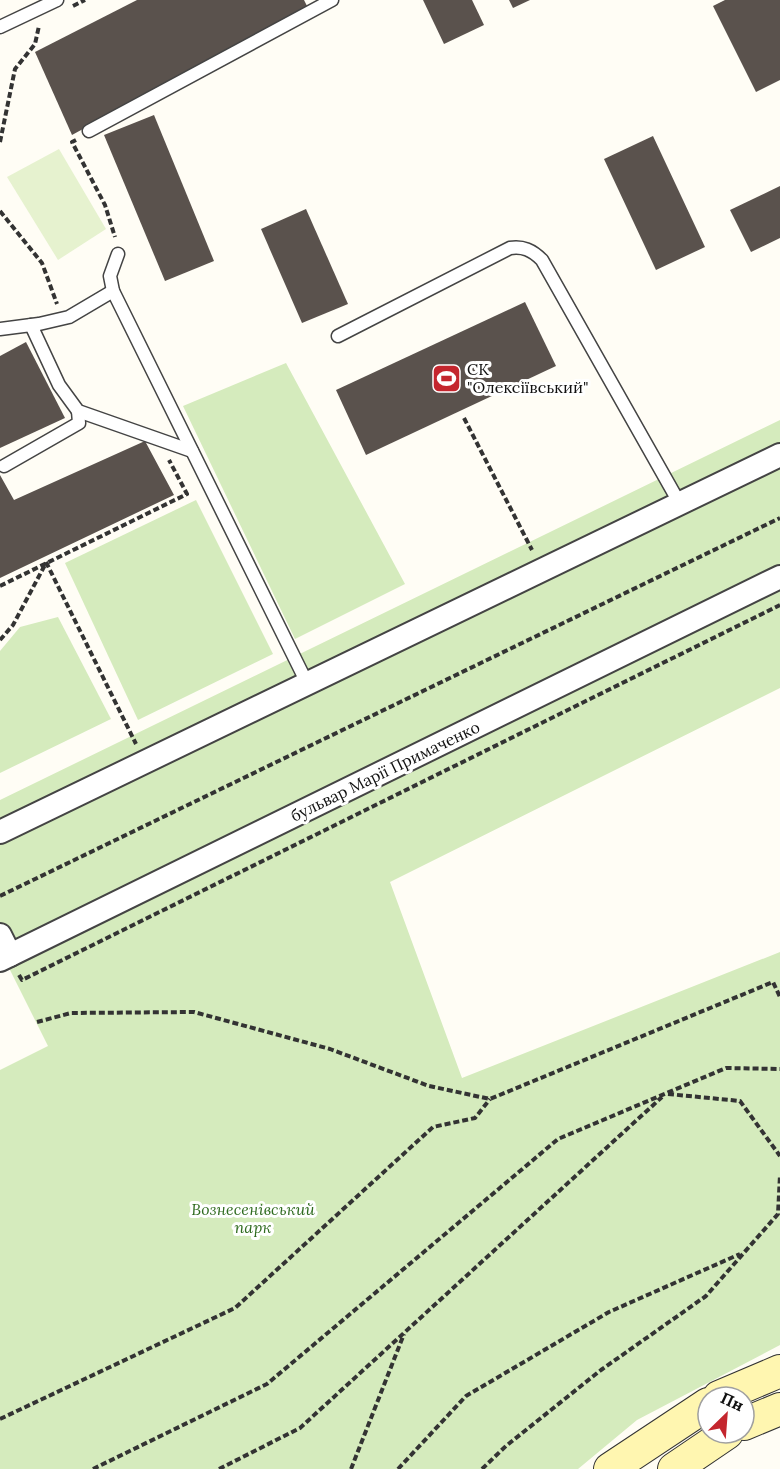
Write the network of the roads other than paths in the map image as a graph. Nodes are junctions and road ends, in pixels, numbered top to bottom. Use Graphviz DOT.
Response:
graph roads {
  1 [pos="57,0"];
  2 [pos="332,0"];
  3 [pos="0,27"];
  4 [pos="90,131"];
  5 [pos="118,254"];
  6 [pos="113,291"];
  7 [pos="31,325"];
  8 [pos="0,329"];
  9 [pos="338,336"];
  10 [pos="78,411"];
  11 [pos="192,451"];
  12 [pos="780,455"];
  13 [pos="4,466"];
  14 [pos="680,504"];
  15 [pos="780,577"];
  16 [pos="307,683"];
  17 [pos="0,832"];
  18 [pos="3,950"];
  19 [pos="780,1371"];
  20 [pos="747,1385"];
  21 [pos="780,1409"];
  22 [pos="696,1412"];
  23 [pos="756,1419"];
  24 [pos="709,1445"];
  25 [pos="610,1469"];
  26 [pos="674,1469"];
  1 -- 3 [label="lane"];
  2 -- 4 [label="lane"];
  5 -- 6 [label="lane"];
  6 -- 7 [label="lane"];
  6 -- 11 [label="lane"];
  7 -- 8 [label="lane"];
  7 -- 10 [label="lane"];
  9 -- 14 [label="lane"];
  10 -- 11 [label="lane"];
  10 -- 13 [label="lane"];
  11 -- 16 [label="lane"];
  12 -- 14 [label="street"];
  14 -- 16 [label="street"];
  15 -- 18 [label="street, бульвар Марії Примаченко"];
  16 -- 17 [label="street"];
  19 -- 20 [label="main road"];
  21 -- 23 [label="main road"];
  22 -- 25 [label="main road"];
  24 -- 26 [label="main road"];
}
